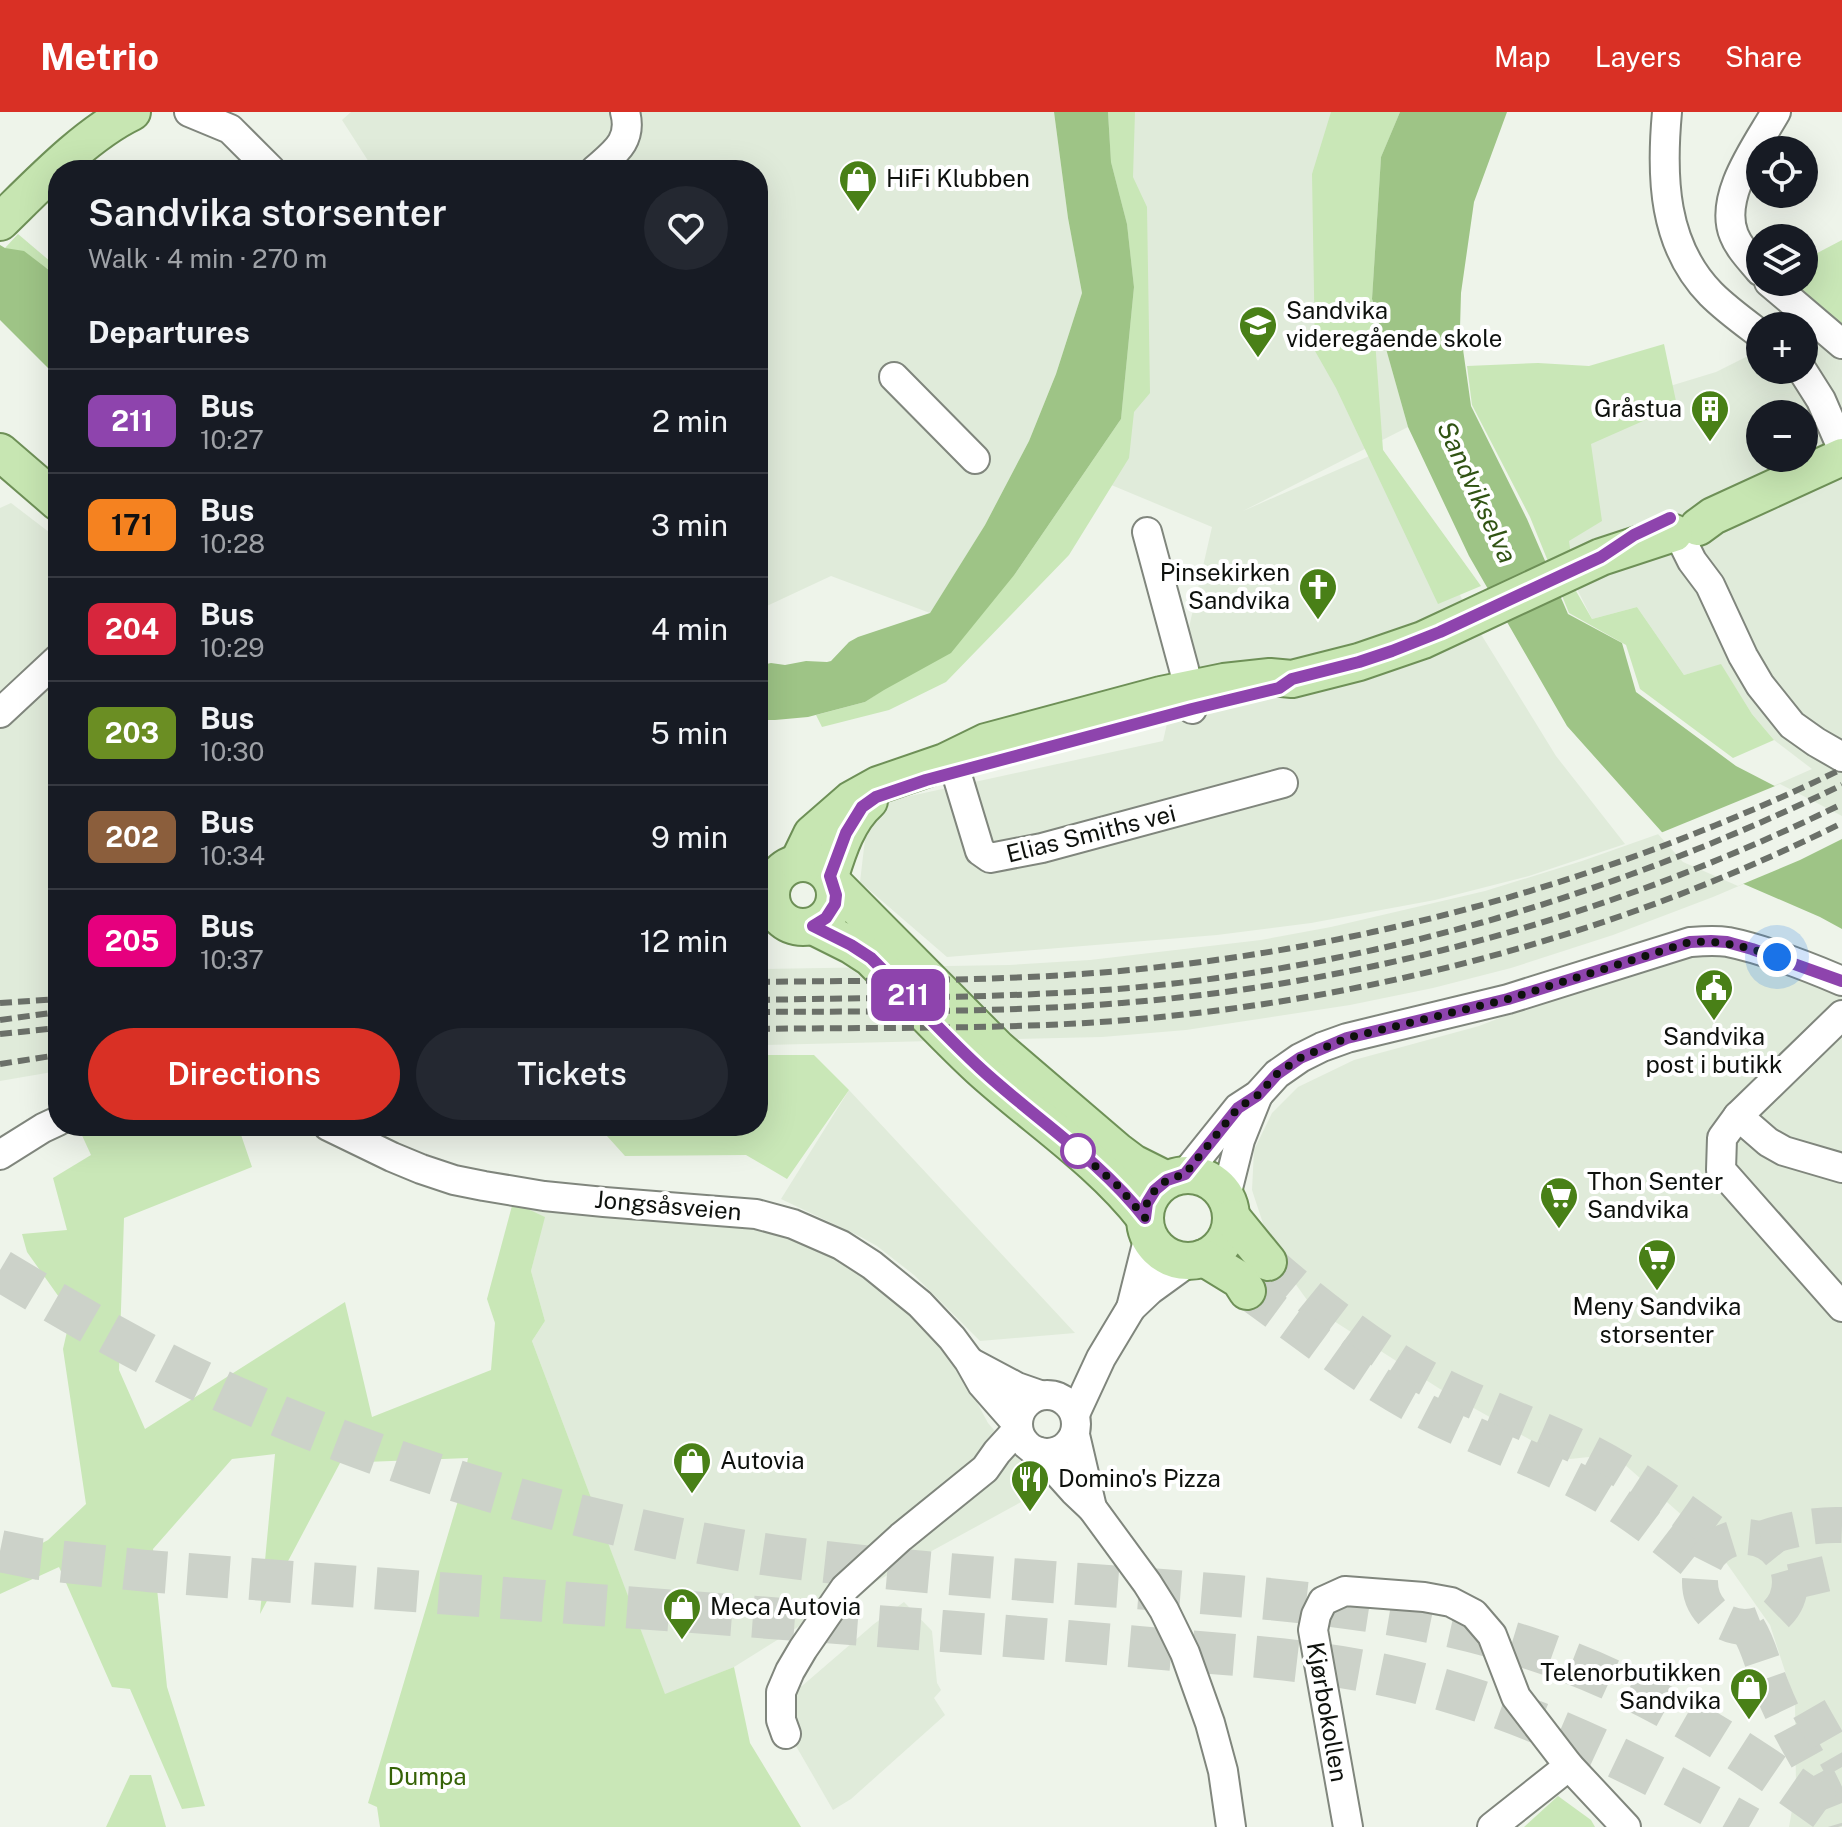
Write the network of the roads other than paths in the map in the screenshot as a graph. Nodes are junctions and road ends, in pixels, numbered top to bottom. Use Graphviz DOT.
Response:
graph roads {
  1 [pos="82,112"];
  2 [pos="132,112"];
  3 [pos="189,112"];
  4 [pos="625,112"];
  5 [pos="1667,112"];
  6 [pos="1776,112"];
  7 [pos="227,121"];
  8 [pos="53,160"];
  9 [pos="67,160"];
  10 [pos="262,160"];
  11 [pos="606,160"];
  12 [pos="48,168"];
  13 [pos="48,176"];
  14 [pos="37,186"];
  15 [pos="0,222"];
  16 [pos="1746,252"];
  17 [pos="1785,296"];
  18 [pos="1746,323"];
  19 [pos="1842,344"];
  20 [pos="894,377"];
  21 [pos="1811,384"];
  22 [pos="1841,444"];
  23 [pos="1818,451"];
  24 [pos="0,452"];
  25 [pos="971,456"];
  26 [pos="1774,472"];
  27 [pos="48,493"];
  28 [pos="1684,526"];
  29 [pos="1147,532"];
  30 [pos="48,668"];
  31 [pos="1190,699"];
  32 [pos="0,713"];
  33 [pos="1842,757"];
  34 [pos="956,772"];
  35 [pos="1283,783"];
  36 [pos="802,869"];
  37 [pos="768,889"];
  38 [pos="768,900"];
  39 [pos="813,926"];
  40 [pos="1842,981"];
  41 [pos="1842,1015"];
  42 [pos="1258,1095"];
  43 [pos="1738,1116"];
  44 [pos="48,1126"];
  45 [pos="349,1136"];
  46 [pos="0,1155"];
  47 [pos="1842,1168"];
  48 [pos="1176,1177"];
  49 [pos="1229,1207"];
  50 [pos="1147,1227"];
  51 [pos="1197,1260"];
  52 [pos="1842,1307"];
  53 [pos="1131,1308"];
  54 [pos="1101,1358"];
  55 [pos="969,1361"];
  56 [pos="1043,1395"];
  57 [pos="1075,1424"];
  58 [pos="1018,1427"];
  59 [pos="1038,1452"];
  60 [pos="985,1469"];
  61 [pos="1092,1508"];
  62 [pos="786,1734"];
  63 [pos="1569,1766"];
  64 [pos="1231,1827"];
  65 [pos="1348,1827"];
  66 [pos="1492,1827"];
  67 [pos="1626,1827"];
  1 -- 8 [label="main road"];
  2 -- 9 [label="main road"];
  3 -- 7 [label="street"];
  4 -- 11 [label="street"];
  5 -- 18 [label="street"];
  6 -- 16 [label="street"];
  7 -- 10 [label="street"];
  12 -- 14 [label="main road"];
  13 -- 14 [label="main road"];
  14 -- 15 [label="main road"];
  17 -- 19 [label="street"];
  20 -- 25 [label="street"];
  21 -- 22 [label="street"];
  22 -- 23 [label="main road"];
  22 -- 28 [label="main road"];
  24 -- 27 [label="main road"];
  26 -- 28 [label="main road"];
  28 -- 31 [label="main road"];
  28 -- 33 [label="street"];
  29 -- 31 [label="street"];
  30 -- 32 [label="street"];
  31 -- 34 [label="main road"];
  31 -- 36 [label="main road"];
  34 -- 35 [label="street, Elias Smiths vei"];
  34 -- 36 [label="main road"];
  36 -- 37 [label="main road"];
  36 -- 39 [label="main road"];
  36 -- 48 [label="main road"];
  38 -- 39 [label="main road"];
  39 -- 50 [label="main road"];
  40 -- 42 [label="street"];
  41 -- 43 [label="street"];
  42 -- 48 [label="street"];
  42 -- 49 [label="street"];
  43 -- 47 [label="street"];
  43 -- 52 [label="street"];
  44 -- 46 [label="street"];
  45 -- 55 [label="street, Jongsåsveien"];
  48 -- 49 [label="main road"];
  48 -- 50 [label="main road"];
  49 -- 51 [label="main road"];
  49 -- 51 [label="main road"];
  50 -- 51 [label="main road"];
  50 -- 53 [label="street"];
  51 -- 53 [label="street"];
  53 -- 54 [label="street"];
  54 -- 56 [label="street"];
  54 -- 57 [label="street"];
  55 -- 56 [label="street, Jongsåsveien"];
  55 -- 58 [label="street, Jongsåsveien"];
  56 -- 57 [label="street"];
  56 -- 58 [label="street"];
  57 -- 59 [label="street"];
  57 -- 61 [label="street"];
  58 -- 59 [label="street"];
  58 -- 60 [label="street"];
  59 -- 60 [label="street"];
  59 -- 61 [label="street"];
  60 -- 62 [label="street"];
  61 -- 64 [label="street"];
  63 -- 65 [label="street, Kjørbokollen"];
  63 -- 66 [label="street"];
  63 -- 67 [label="street, Kjørbokollen"];
}
